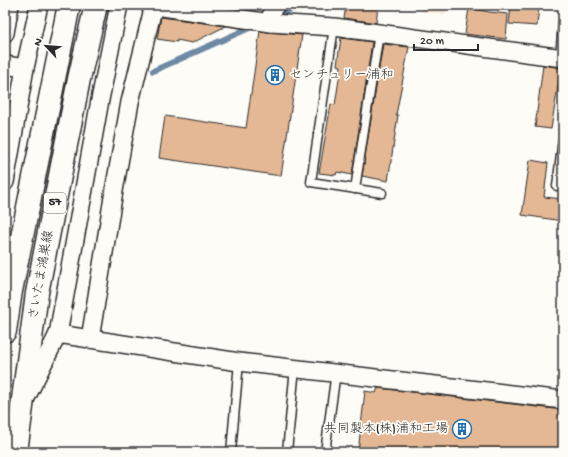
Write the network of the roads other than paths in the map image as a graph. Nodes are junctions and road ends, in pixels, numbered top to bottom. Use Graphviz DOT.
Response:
graph roads {
  1 [pos="10,5"];
  2 [pos="39,5"];
  3 [pos="69,5"];
  4 [pos="96,5"];
  5 [pos="119,5"];
  6 [pos="152,5"];
  7 [pos="276,5"];
  8 [pos="198,8"];
  9 [pos="271,23"];
  10 [pos="563,23"];
  11 [pos="334,27"];
  12 [pos="5,33"];
  13 [pos="379,33"];
  14 [pos="561,58"];
  15 [pos="5,65"];
  16 [pos="25,68"];
  17 [pos="563,139"];
  18 [pos="5,182"];
  19 [pos="557,186"];
  20 [pos="355,188"];
  21 [pos="382,193"];
  22 [pos="5,331"];
  23 [pos="58,334"];
  24 [pos="90,339"];
  25 [pos="239,362"];
  26 [pos="295,367"];
  27 [pos="336,372"];
  28 [pos="563,400"];
  29 [pos="23,403"];
  30 [pos="16,452"];
  31 [pos="231,452"];
  32 [pos="287,452"];
  33 [pos="325,452"];
  1 -- 12 [label="street"];
  2 -- 16 [label="street"];
  3 -- 22 [label="main road, さいたま鴻巣線 / 57"];
  4 -- 29 [label="main road, さいたま鴻巣線 / 57"];
  5 -- 23 [label="street"];
  6 -- 8 [label="street"];
  6 -- 24 [label="street"];
  7 -- 9 [label="street"];
  8 -- 9 [label="street"];
  9 -- 11 [label="street"];
  10 -- 14 [label="lane"];
  11 -- 13 [label="street"];
  11 -- 20 [label="lane"];
  13 -- 14 [label="street"];
  13 -- 20 [label="lane"];
  15 -- 16 [label="street"];
  16 -- 18 [label="street"];
  17 -- 19 [label="lane"];
  20 -- 21 [label="lane"];
  23 -- 24 [label="street"];
  23 -- 29 [label="street"];
  24 -- 25 [label="street"];
  25 -- 26 [label="street"];
  25 -- 31 [label="lane"];
  26 -- 27 [label="street"];
  26 -- 32 [label="lane"];
  27 -- 28 [label="street"];
  27 -- 33 [label="lane"];
  29 -- 30 [label="main road, さいたま鴻巣線 / 57"];
}
